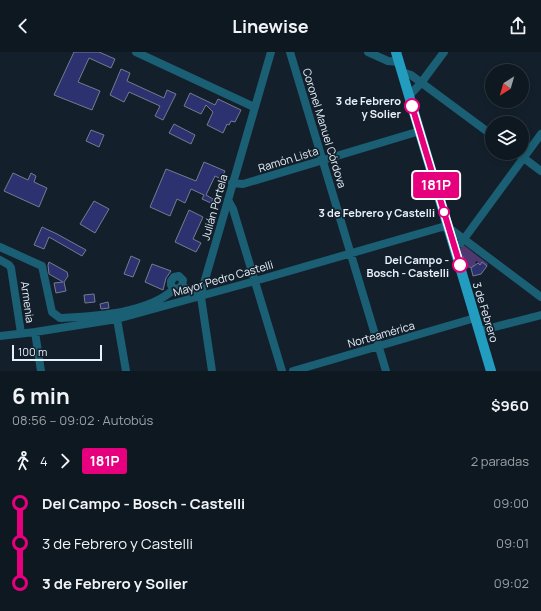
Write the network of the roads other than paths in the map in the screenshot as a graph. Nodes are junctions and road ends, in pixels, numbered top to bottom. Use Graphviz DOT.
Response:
graph roads {
  1 [pos="136,52"];
  2 [pos="159,52"];
  3 [pos="271,52"];
  4 [pos="290,52"];
  5 [pos="368,52"];
  6 [pos="444,52"];
  7 [pos="155,60"];
  8 [pos="399,62"];
  9 [pos="421,83"];
  10 [pos="409,96"];
  11 [pos="254,107"];
  12 [pos="485,130"];
  13 [pos="420,131"];
  14 [pos="541,134"];
  15 [pos="529,146"];
  16 [pos="323,160"];
  17 [pos="517,160"];
  18 [pos="527,160"];
  19 [pos="541,171"];
  20 [pos="232,183"];
  21 [pos="228,200"];
  22 [pos="448,228"];
  23 [pos="464,240"];
  24 [pos="0,247"];
  25 [pos="455,248"];
  26 [pos="350,253"];
  27 [pos="0,260"];
  28 [pos="255,281"];
  29 [pos="182,286"];
  30 [pos="174,289"];
  31 [pos="201,296"];
  32 [pos="541,297"];
  33 [pos="541,314"];
  34 [pos="476,318"];
  35 [pos="117,319"];
  36 [pos="479,331"];
  37 [pos="35,332"];
  38 [pos="22,333"];
  39 [pos="0,336"];
  40 [pos="378,346"];
  41 [pos="41,371"];
  42 [pos="126,371"];
  43 [pos="212,371"];
  44 [pos="282,371"];
  45 [pos="292,371"];
  46 [pos="386,371"];
  47 [pos="491,371"];
  1 -- 7 [label="street"];
  2 -- 7 [label="street"];
  3 -- 11 [label="street, Julián Portela"];
  4 -- 16 [label="street, Coronel Manuel Córdova"];
  5 -- 8 [label="street"];
  6 -- 9 [label="street"];
  7 -- 11 [label="street"];
  8 -- 9 [label="street"];
  8 -- 10 [label="main road, 3 de Febrero"];
  9 -- 10 [label="street"];
  9 -- 12 [label="street"];
  10 -- 13 [label="main road, 3 de Febrero"];
  11 -- 20 [label="street, Julián Portela"];
  13 -- 16 [label="street, Ramón Lista"];
  13 -- 22 [label="main road, 3 de Febrero"];
  14 -- 15 [label="street"];
  16 -- 20 [label="street, Ramón Lista"];
  16 -- 26 [label="street, Coronel Manuel Córdova"];
  17 -- 23 [label="street"];
  18 -- 19 [label="street"];
  20 -- 21 [label="street, Julián Portela"];
  21 -- 28 [label="street"];
  21 -- 31 [label="street, Julián Portela"];
  22 -- 23 [label="street"];
  22 -- 25 [label="main road, 3 de Febrero"];
  22 -- 26 [label="street, Mayor Pedro Castelli"];
  23 -- 25 [label="street"];
  23 -- 32 [label="street"];
  24 -- 30 [label="street"];
  25 -- 34 [label="main road, 3 de Febrero"];
  26 -- 28 [label="street, Mayor Pedro Castelli"];
  26 -- 40 [label="street, Coronel Manuel Córdova"];
  27 -- 38 [label="street, Armenia"];
  28 -- 31 [label="street, Mayor Pedro Castelli"];
  28 -- 44 [label="street"];
  29 -- 30 [label="street"];
  29 -- 30 [label="street"];
  29 -- 31 [label="street"];
  31 -- 35 [label="street, Mayor Pedro Castelli"];
  31 -- 43 [label="street, Julián Portela"];
  33 -- 36 [label="street"];
  34 -- 36 [label="main road, 3 de Febrero"];
  34 -- 40 [label="street, Norteamérica"];
  35 -- 37 [label="street, Mayor Pedro Castelli"];
  35 -- 42 [label="street"];
  36 -- 47 [label="main road, 3 de Febrero"];
  37 -- 38 [label="street, Mayor Pedro Castelli"];
  37 -- 41 [label="street, Armenia"];
  38 -- 39 [label="street, Mayor Pedro Castelli"];
  40 -- 45 [label="street, Norteamérica"];
  40 -- 46 [label="street, Coronel Manuel Córdova"];
}
